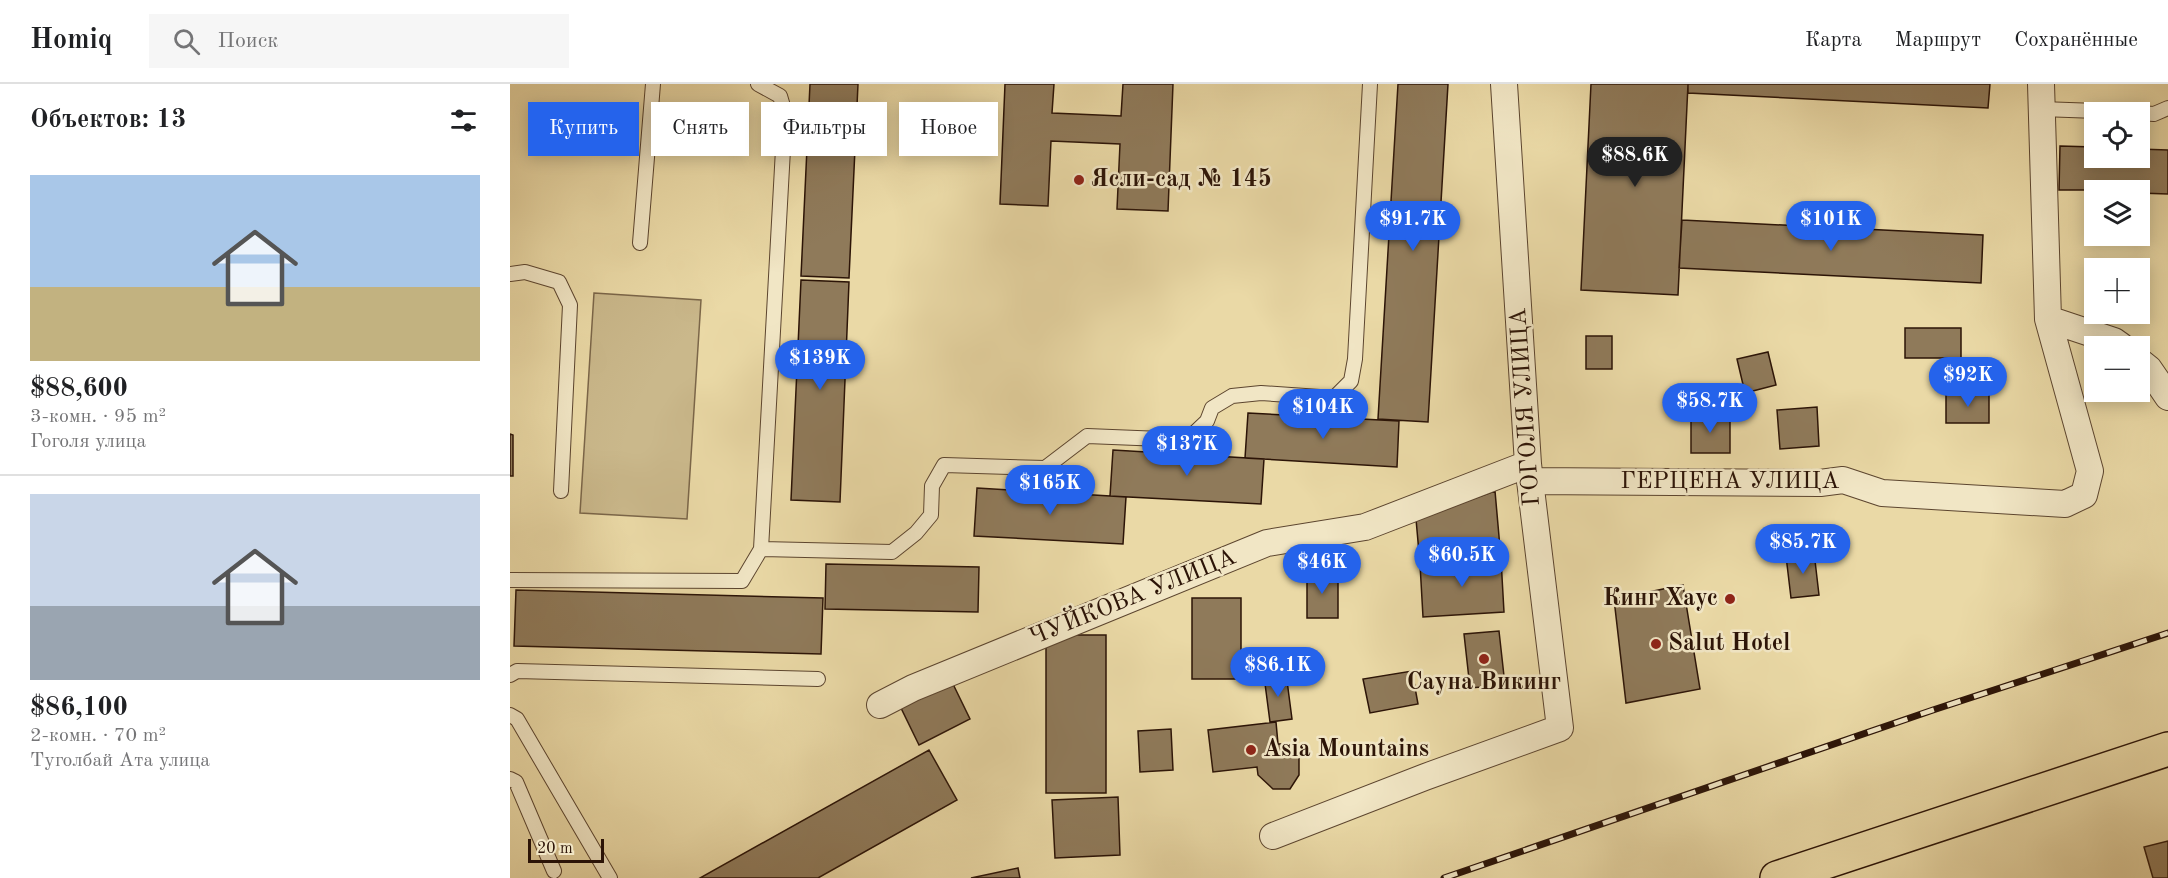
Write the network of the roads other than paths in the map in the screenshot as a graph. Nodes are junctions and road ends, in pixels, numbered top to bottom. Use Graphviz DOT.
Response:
graph roads {
  1 [pos="653,84"];
  2 [pos="758,84"];
  3 [pos="1370,84"];
  4 [pos="1504,84"];
  5 [pos="2041,84"];
  6 [pos="2168,108"];
  7 [pos="2041,109"];
  8 [pos="2084,111"];
  9 [pos="2150,114"];
  10 [pos="640,243"];
  11 [pos="510,274"];
  12 [pos="2048,320"];
  13 [pos="2098,336"];
  14 [pos="2150,369"];
  15 [pos="2168,398"];
  16 [pos="1529,472"];
  17 [pos="561,491"];
  18 [pos="760,549"];
  19 [pos="510,580"];
  20 [pos="510,675"];
  21 [pos="818,679"];
  22 [pos="880,705"];
  23 [pos="510,715"];
  24 [pos="2168,749"];
  25 [pos="510,779"];
  26 [pos="1273,836"];
  27 [pos="554,871"];
  28 [pos="610,878"];
  29 [pos="1777,878"];
  1 -- 10 [label="lane"];
  2 -- 18 [label="lane"];
  3 -- 18 [label="lane"];
  4 -- 16 [label="street, ГОГОЛЯ УЛИЦА"];
  5 -- 7 [label="street, ГЕРЦЕНА УЛИЦА"];
  6 -- 9 [label="lane"];
  7 -- 8 [label="lane"];
  7 -- 12 [label="street, ГЕРЦЕНА УЛИЦА"];
  11 -- 17 [label="lane"];
  12 -- 13 [label="street"];
  12 -- 16 [label="street, ГЕРЦЕНА УЛИЦА"];
  14 -- 15 [label="street"];
  16 -- 22 [label="street, ЧУЙКОВА УЛИЦА"];
  16 -- 26 [label="street, ГОГОЛЯ УЛИЦА"];
  18 -- 19 [label="lane"];
  20 -- 21 [label="lane"];
  23 -- 28 [label="lane"];
  24 -- 29 [label="main road"];
  25 -- 27 [label="lane"];
}
